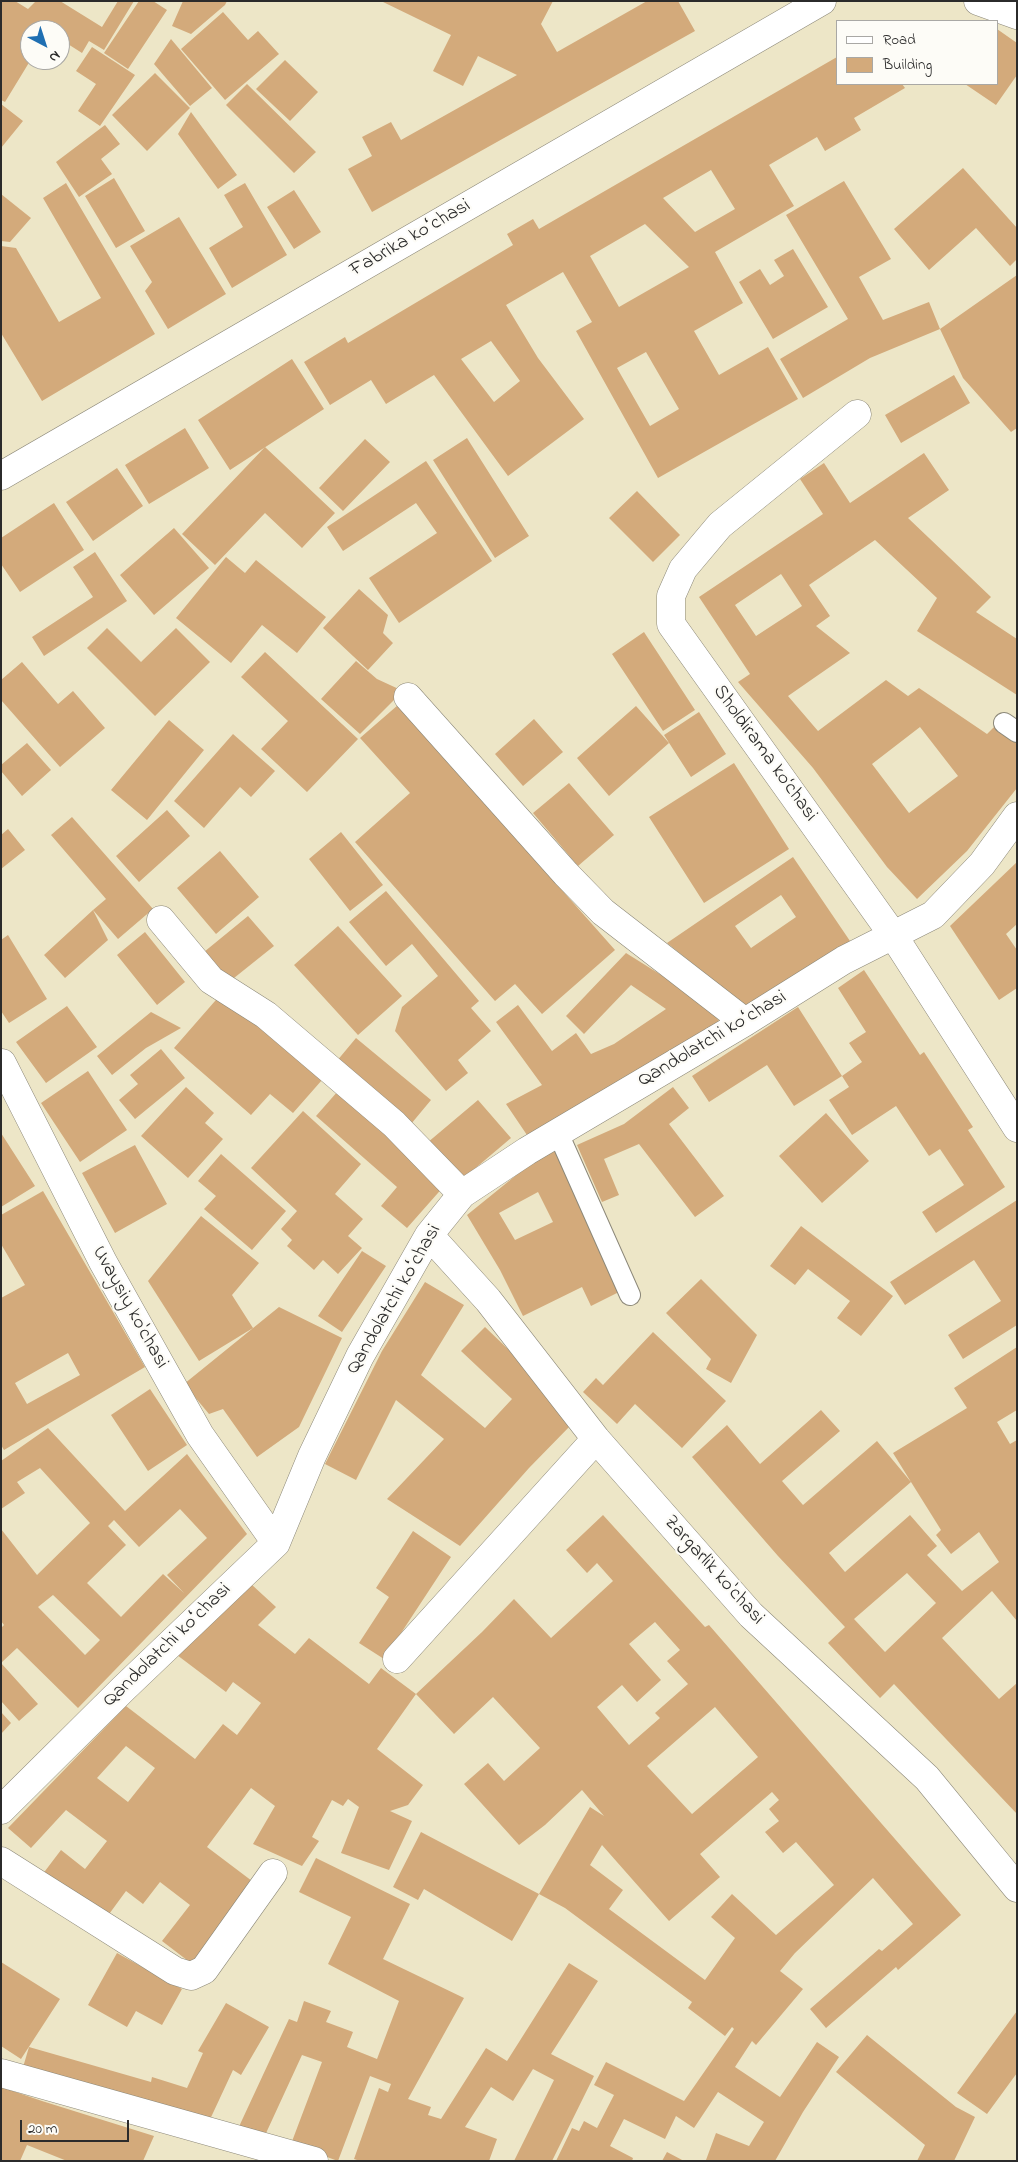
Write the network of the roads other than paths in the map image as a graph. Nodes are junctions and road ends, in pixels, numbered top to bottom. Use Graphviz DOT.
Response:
graph roads {
  1 [pos="822,1"];
  2 [pos="978,1"];
  3 [pos="1017,15"];
  4 [pos="857,414"];
  5 [pos="1,476"];
  6 [pos="408,697"];
  7 [pos="1017,816"];
  8 [pos="161,920"];
  9 [pos="893,935"];
  10 [pos="745,1022"];
  11 [pos="2,1063"];
  12 [pos="1017,1128"];
  13 [pos="558,1133"];
  14 [pos="462,1194"];
  15 [pos="429,1235"];
  16 [pos="630,1295"];
  17 [pos="596,1439"];
  18 [pos="276,1543"];
  19 [pos="397,1658"];
  20 [pos="1,1810"];
  21 [pos="1,1860"];
  22 [pos="273,1873"];
  23 [pos="1017,1888"];
  24 [pos="1,2074"];
  25 [pos="314,2161"];
  1 -- 5 [label="street, Fabrika koʻchasi"];
  2 -- 3 [label="street"];
  4 -- 9 [label="street, Sholdirama ko‘chasi"];
  6 -- 10 [label="street"];
  7 -- 9 [label="street, Qandolatchi koʻchasi"];
  8 -- 14 [label="street"];
  9 -- 10 [label="street, Qandolatchi koʻchasi"];
  9 -- 12 [label="street, Sholdirama ko‘chasi"];
  10 -- 13 [label="street, Qandolatchi koʻchasi"];
  11 -- 18 [label="street, Uvaysiy ko'chasi"];
  13 -- 14 [label="street, Qandolatchi koʻchasi"];
  13 -- 16 [label="lane"];
  14 -- 15 [label="street, Qandolatchi koʻchasi"];
  15 -- 17 [label="street, Zargarlik ko'chasi"];
  15 -- 18 [label="street, Qandolatchi koʻchasi"];
  17 -- 19 [label="street"];
  17 -- 23 [label="street, Zargarlik ko'chasi"];
  18 -- 20 [label="street, Qandolatchi koʻchasi"];
  21 -- 22 [label="street"];
  24 -- 25 [label="street"];
}
